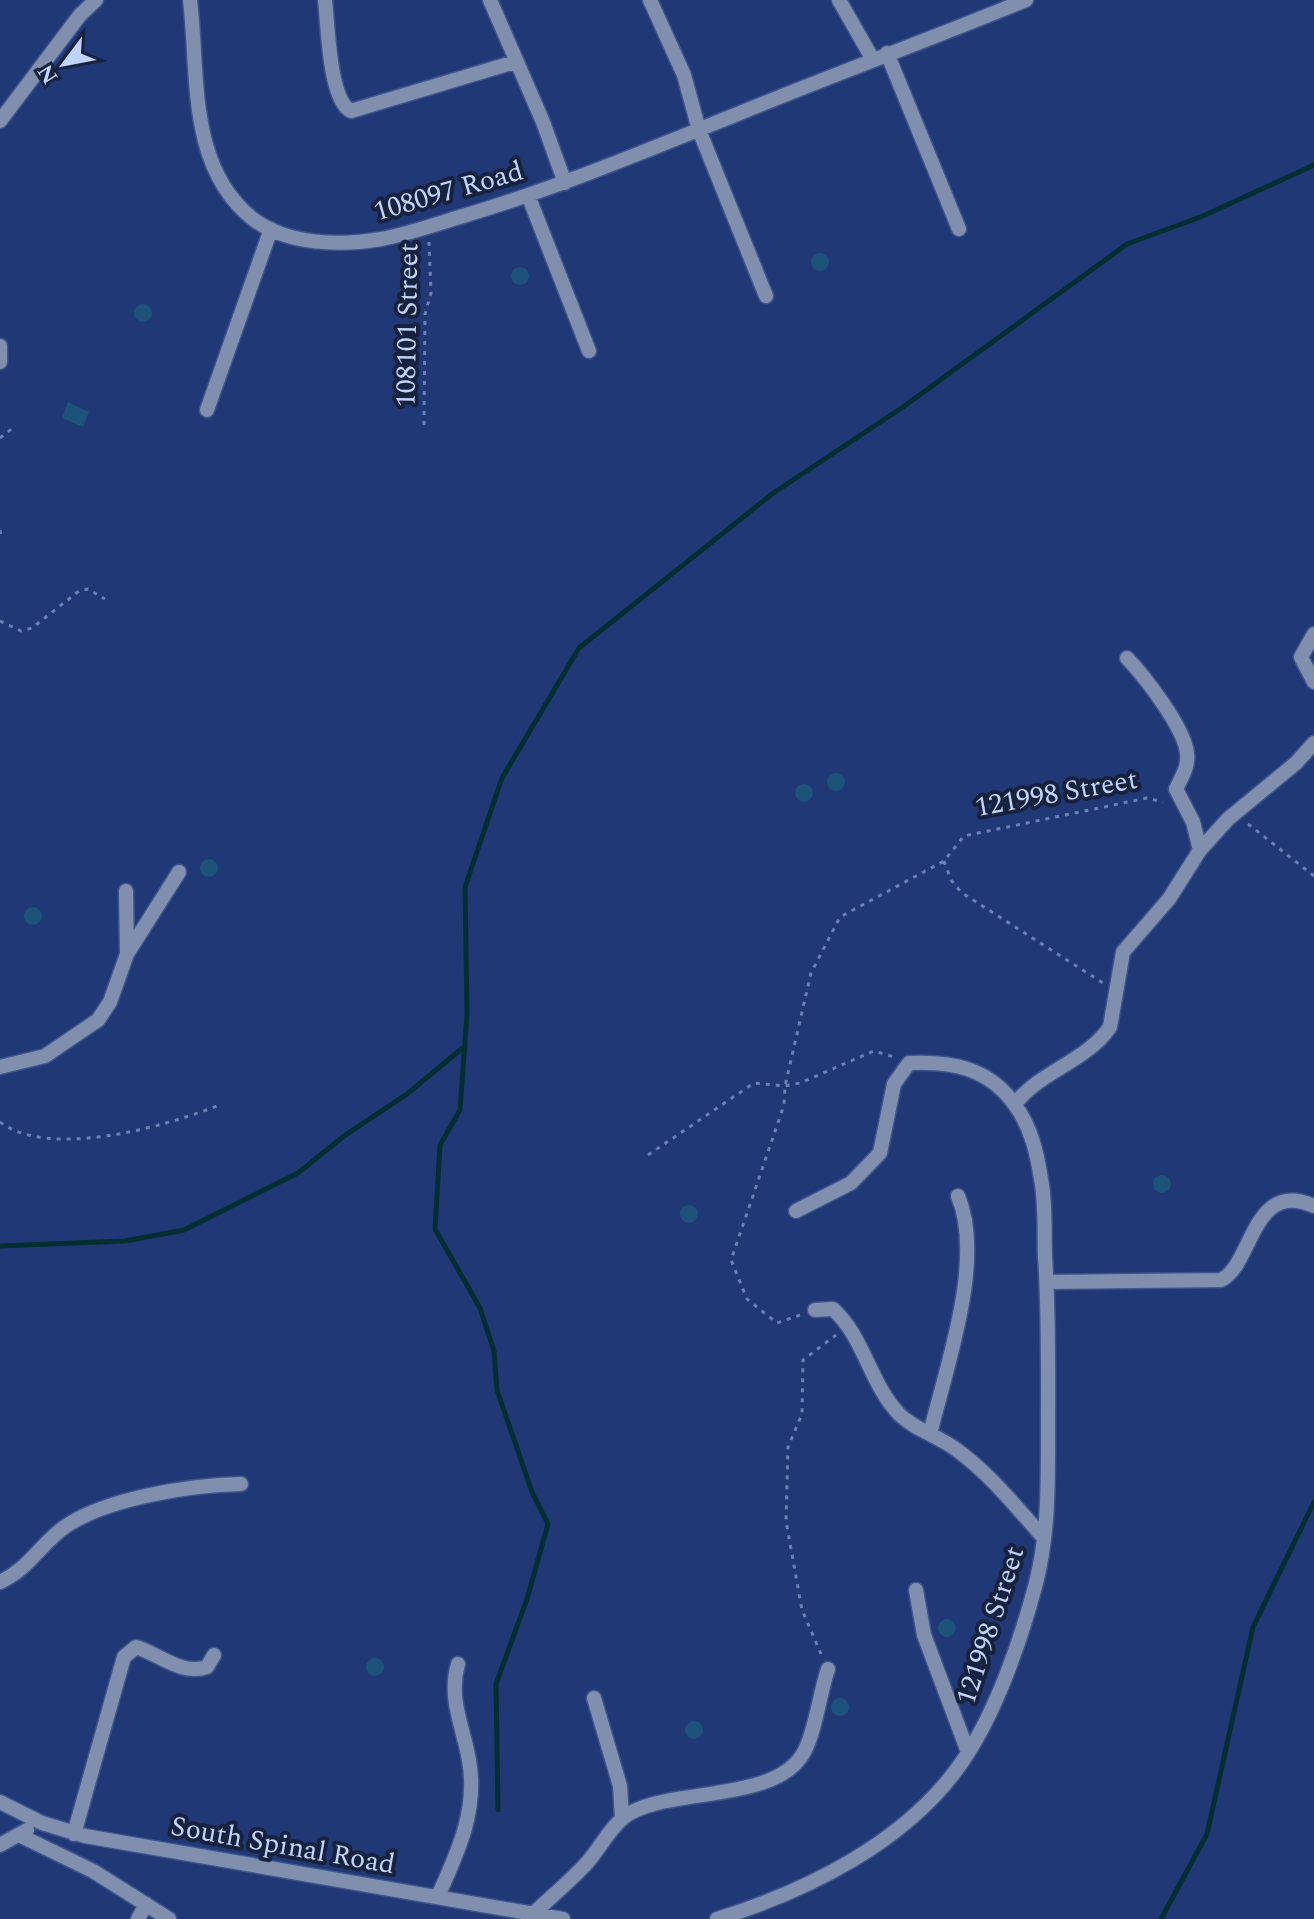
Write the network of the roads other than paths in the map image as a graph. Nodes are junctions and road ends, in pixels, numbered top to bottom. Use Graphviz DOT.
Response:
graph roads {
  1 [pos="96,0"];
  2 [pos="190,0"];
  3 [pos="325,0"];
  4 [pos="490,0"];
  5 [pos="650,0"];
  6 [pos="839,0"];
  7 [pos="1026,0"];
  8 [pos="887,53"];
  9 [pos="872,58"];
  10 [pos="515,62"];
  11 [pos="0,121"];
  12 [pos="699,130"];
  13 [pos="565,183"];
  14 [pos="528,195"];
  15 [pos="271,229"];
  16 [pos="959,229"];
  17 [pos="766,296"];
  18 [pos="0,346"];
  19 [pos="589,351"];
  20 [pos="0,362"];
  21 [pos="207,410"];
  22 [pos="1314,634"];
  23 [pos="1127,658"];
  24 [pos="1314,682"];
  25 [pos="1314,743"];
  26 [pos="1200,850"];
  27 [pos="179,872"];
  28 [pos="126,891"];
  29 [pos="127,954"];
  30 [pos="0,1067"];
  31 [pos="1015,1104"];
  32 [pos="958,1196"];
  33 [pos="1313,1202"];
  34 [pos="796,1211"];
  35 [pos="1047,1282"];
  36 [pos="815,1310"];
  37 [pos="930,1434"];
  38 [pos="241,1484"];
  39 [pos="1044,1538"];
  40 [pos="0,1582"];
  41 [pos="916,1590"];
  42 [pos="214,1655"];
  43 [pos="458,1664"];
  44 [pos="828,1669"];
  45 [pos="594,1698"];
  46 [pos="968,1752"];
  47 [pos="0,1802"];
  48 [pos="622,1818"];
  49 [pos="42,1823"];
  50 [pos="74,1834"];
  51 [pos="19,1835"];
  52 [pos="0,1845"];
  53 [pos="438,1896"];
  54 [pos="146,1904"];
  55 [pos="535,1912"];
  56 [pos="138,1919"];
  57 [pos="169,1919"];
  58 [pos="563,1919"];
  59 [pos="717,1919"];
  1 -- 11 [label="street"];
  2 -- 15 [label="street, 108097 Road"];
  3 -- 10 [label="street"];
  4 -- 10 [label="street"];
  5 -- 12 [label="street"];
  6 -- 9 [label="street"];
  7 -- 8 [label="street, 108097 Road"];
  8 -- 9 [label="street, 108097 Road"];
  8 -- 16 [label="street"];
  9 -- 12 [label="street, 108097 Road"];
  10 -- 13 [label="street"];
  12 -- 13 [label="street, 108097 Road"];
  12 -- 17 [label="street"];
  13 -- 14 [label="street, 108097 Road"];
  14 -- 15 [label="street, 108097 Road"];
  14 -- 19 [label="street"];
  15 -- 21 [label="street"];
  18 -- 20 [label="street"];
  22 -- 24 [label="street"];
  23 -- 26 [label="street"];
  25 -- 26 [label="street"];
  26 -- 31 [label="street"];
  27 -- 29 [label="street"];
  28 -- 29 [label="street"];
  29 -- 30 [label="street"];
  31 -- 34 [label="street, 121998 Street"];
  31 -- 35 [label="street, 121998 Street"];
  32 -- 37 [label="street"];
  33 -- 35 [label="street"];
  35 -- 39 [label="street, 121998 Street"];
  36 -- 37 [label="street, 121998 Street"];
  37 -- 39 [label="street, 121998 Street"];
  38 -- 40 [label="street"];
  39 -- 46 [label="street, 121998 Street"];
  41 -- 46 [label="street"];
  42 -- 50 [label="street"];
  43 -- 53 [label="street"];
  44 -- 48 [label="street"];
  45 -- 48 [label="street"];
  46 -- 59 [label="street, 121998 Street"];
  47 -- 49 [label="street, South Spinal Road"];
  48 -- 55 [label="street"];
  49 -- 50 [label="street, South Spinal Road"];
  49 -- 51 [label="street"];
  50 -- 53 [label="street, South Spinal Road"];
  51 -- 52 [label="street"];
  51 -- 54 [label="street"];
  53 -- 55 [label="street, South Spinal Road"];
  54 -- 56 [label="street"];
  54 -- 57 [label="street"];
  55 -- 58 [label="street, South Spinal Road"];
}
